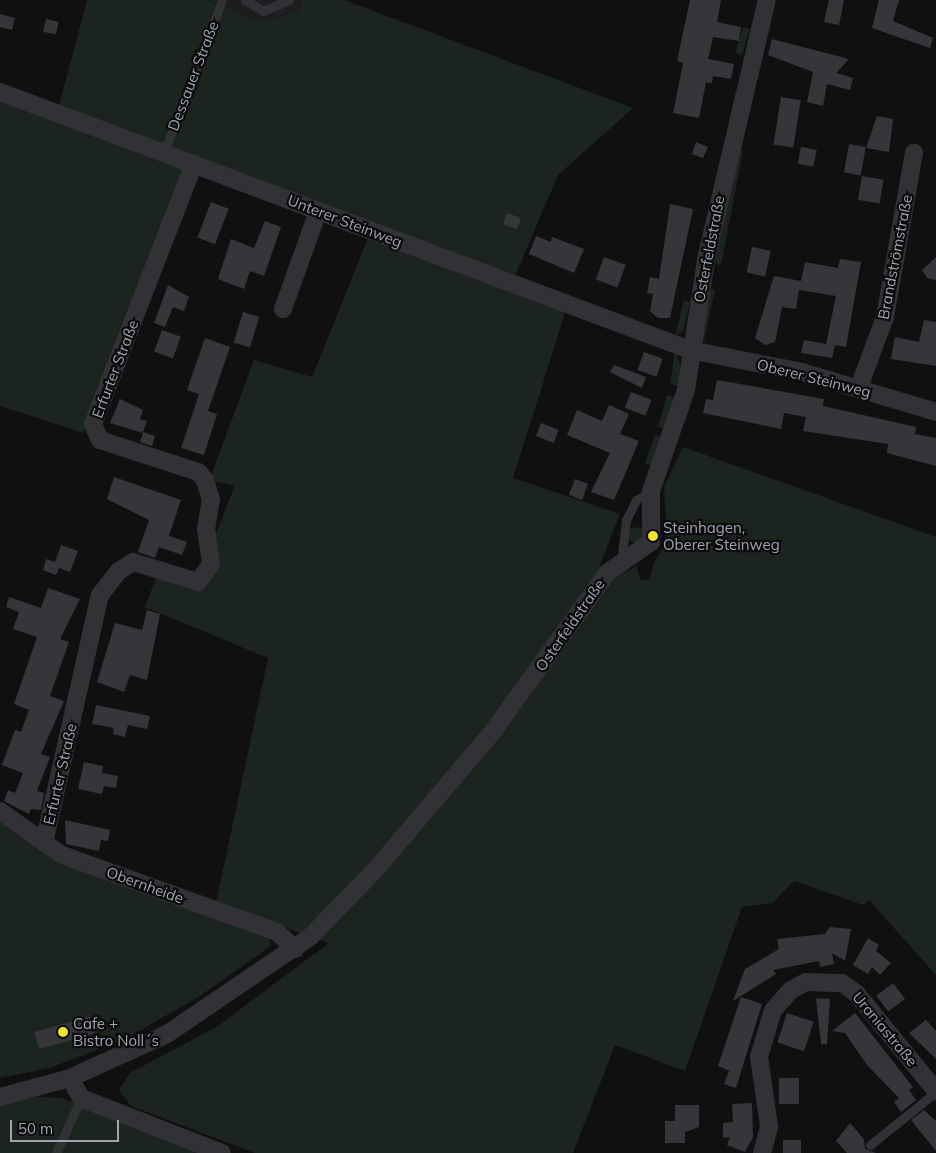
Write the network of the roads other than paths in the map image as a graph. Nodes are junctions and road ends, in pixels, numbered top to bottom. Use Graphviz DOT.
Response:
graph roads {
  1 [pos="222,0"];
  2 [pos="245,0"];
  3 [pos="289,0"];
  4 [pos="767,0"];
  5 [pos="0,92"];
  6 [pos="164,152"];
  7 [pos="914,154"];
  8 [pos="194,164"];
  9 [pos="318,210"];
  10 [pos="283,309"];
  11 [pos="690,350"];
  12 [pos="859,387"];
  13 [pos="936,412"];
  14 [pos="651,491"];
  15 [pos="621,563"];
  16 [pos="0,811"];
  17 [pos="44,842"];
  18 [pos="294,949"];
  19 [pos="70,1078"];
  20 [pos="936,1092"];
  21 [pos="0,1097"];
  22 [pos="81,1098"];
  23 [pos="870,1145"];
  24 [pos="56,1153"];
  25 [pos="222,1153"];
  26 [pos="762,1153"];
  1 -- 6 [label="lane, Dessauer Straße"];
  2 -- 3 [label="lane"];
  4 -- 11 [label="street, Osterfeldstraße"];
  5 -- 6 [label="street, Unterer Steinweg"];
  6 -- 8 [label="street, Unterer Steinweg"];
  7 -- 12 [label="street, Brandströmstraße"];
  8 -- 9 [label="street, Unterer Steinweg"];
  8 -- 17 [label="street, Erfurter Straße"];
  9 -- 10 [label="street"];
  9 -- 11 [label="street, Unterer Steinweg"];
  11 -- 12 [label="street, Oberer Steinweg"];
  11 -- 14 [label="street, Osterfeldstraße"];
  12 -- 13 [label="street, Oberer Steinweg"];
  14 -- 15 [label="lane"];
  14 -- 15 [label="street, Osterfeldstraße"];
  15 -- 18 [label="street, Osterfeldstraße"];
  16 -- 17 [label="street, Obernheide"];
  17 -- 18 [label="street, Obernheide"];
  18 -- 19 [label="street, Osterfeldstraße"];
  19 -- 21 [label="street, Osterfeldstraße"];
  19 -- 22 [label="street"];
  20 -- 23 [label="lane"];
  20 -- 26 [label="street, Uraniastraße"];
  22 -- 24 [label="lane"];
  22 -- 25 [label="street"];
}
